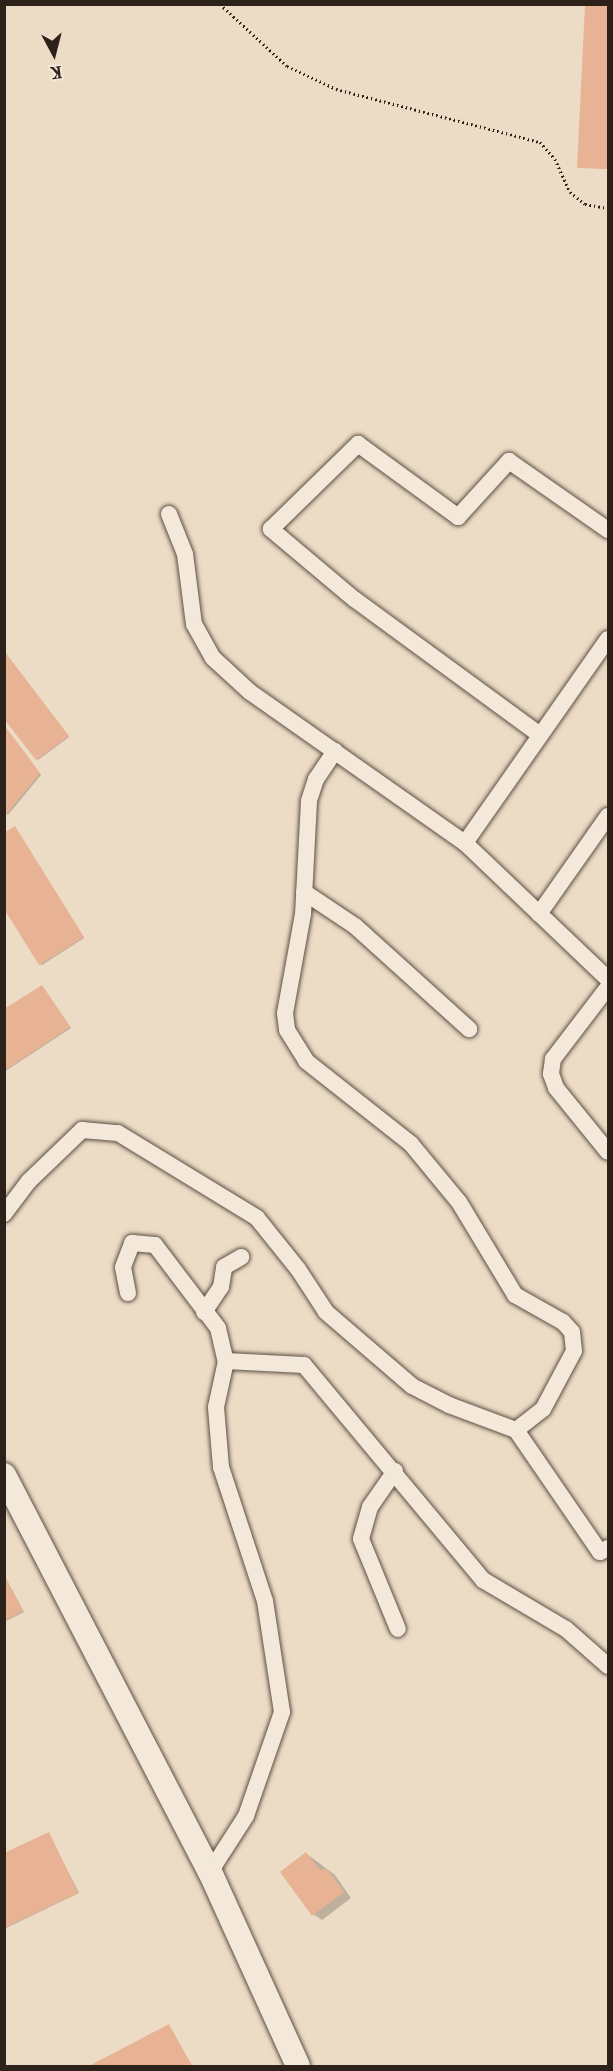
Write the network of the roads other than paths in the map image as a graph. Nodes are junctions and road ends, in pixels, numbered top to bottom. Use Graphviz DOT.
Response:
graph roads {
  1 [pos="169,514"];
  2 [pos="609,530"];
  3 [pos="609,639"];
  4 [pos="540,735"];
  5 [pos="335,751"];
  6 [pos="609,816"];
  7 [pos="465,843"];
  8 [pos="304,892"];
  9 [pos="539,914"];
  10 [pos="609,979"];
  11 [pos="609,987"];
  12 [pos="469,1029"];
  13 [pos="609,1152"];
  14 [pos="4,1214"];
  15 [pos="242,1257"];
  16 [pos="128,1293"];
  17 [pos="204,1312"];
  18 [pos="226,1362"];
  19 [pos="516,1430"];
  20 [pos="395,1472"];
  21 [pos="4,1475"];
  22 [pos="609,1548"];
  23 [pos="398,1629"];
  24 [pos="609,1666"];
  25 [pos="210,1872"];
  26 [pos="298,2067"];
  1 -- 5 [label="street"];
  2 -- 4 [label="street"];
  3 -- 4 [label="street"];
  4 -- 7 [label="street"];
  5 -- 7 [label="street"];
  5 -- 8 [label="street"];
  6 -- 9 [label="street"];
  7 -- 9 [label="street"];
  8 -- 12 [label="street"];
  8 -- 19 [label="street"];
  9 -- 10 [label="street"];
  11 -- 13 [label="street"];
  14 -- 19 [label="street"];
  15 -- 17 [label="street"];
  16 -- 17 [label="street"];
  17 -- 18 [label="street"];
  18 -- 20 [label="street"];
  18 -- 25 [label="street"];
  19 -- 22 [label="street"];
  20 -- 23 [label="street"];
  20 -- 24 [label="street"];
  21 -- 25 [label="street"];
  25 -- 26 [label="street"];
}
